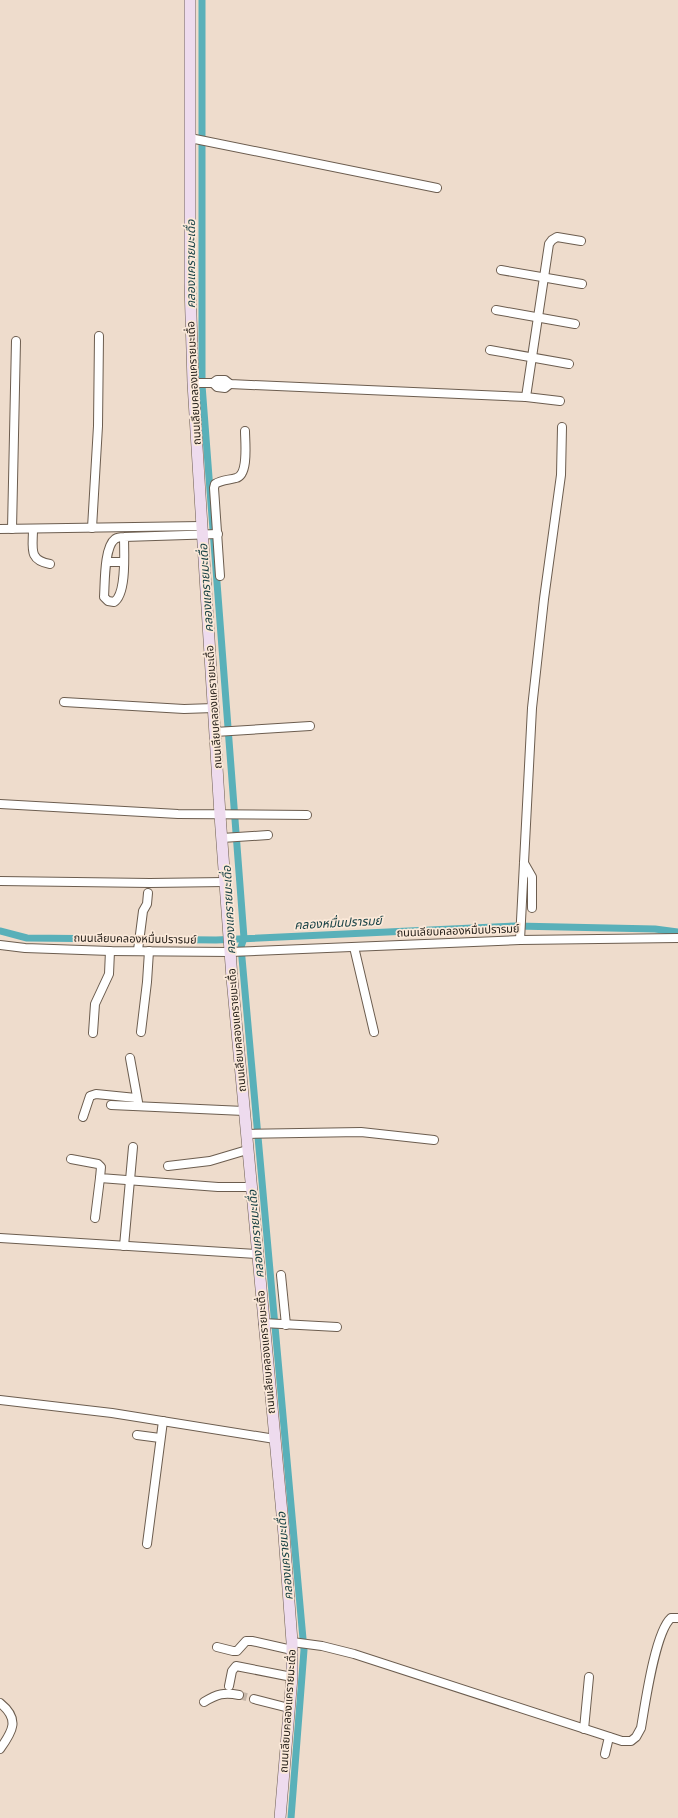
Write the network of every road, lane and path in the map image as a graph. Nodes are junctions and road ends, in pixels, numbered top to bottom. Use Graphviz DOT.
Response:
graph roads {
  1 [pos="190,0"];
  2 [pos="198,139"];
  3 [pos="437,188"];
  4 [pos="581,241"];
  5 [pos="501,270"];
  6 [pos="545,277"];
  7 [pos="582,284"];
  8 [pos="496,310"];
  9 [pos="538,317"];
  10 [pos="575,324"];
  11 [pos="99,336"];
  12 [pos="16,342"];
  13 [pos="490,350"];
  14 [pos="532,358"];
  15 [pos="569,364"];
  16 [pos="198,383"];
  17 [pos="526,397"];
  18 [pos="560,401"];
  19 [pos="562,427"];
  20 [pos="245,431"];
  21 [pos="92,528"];
  22 [pos="0,529"];
  23 [pos="12,529"];
  24 [pos="34,529"];
  25 [pos="208,533"];
  26 [pos="124,537"];
  27 [pos="107,562"];
  28 [pos="123,562"];
  29 [pos="50,564"];
  30 [pos="220,576"];
  31 [pos="64,702"];
  32 [pos="214,708"];
  33 [pos="310,726"];
  34 [pos="222,731"];
  35 [pos="0,804"];
  36 [pos="227,815"];
  37 [pos="308,815"];
  38 [pos="268,835"];
  39 [pos="228,837"];
  40 [pos="524,863"];
  41 [pos="0,881"];
  42 [pos="225,882"];
  43 [pos="148,893"];
  44 [pos="532,908"];
  45 [pos="521,934"];
  46 [pos="678,938"];
  47 [pos="0,945"];
  48 [pos="234,947"];
  49 [pos="354,947"];
  50 [pos="138,950"];
  51 [pos="110,951"];
  52 [pos="149,951"];
  53 [pos="141,1032"];
  54 [pos="374,1032"];
  55 [pos="93,1033"];
  56 [pos="130,1058"];
  57 [pos="136,1098"];
  58 [pos="111,1105"];
  59 [pos="139,1106"];
  60 [pos="244,1111"];
  61 [pos="83,1117"];
  62 [pos="254,1133"];
  63 [pos="434,1140"];
  64 [pos="133,1147"];
  65 [pos="247,1150"];
  66 [pos="71,1160"];
  67 [pos="168,1166"];
  68 [pos="100,1178"];
  69 [pos="130,1181"];
  70 [pos="251,1187"];
  71 [pos="95,1218"];
  72 [pos="0,1238"];
  73 [pos="124,1246"];
  74 [pos="257,1254"];
  75 [pos="281,1275"];
  76 [pos="275,1324"];
  77 [pos="337,1327"];
  78 [pos="0,1400"];
  79 [pos="163,1421"];
  80 [pos="137,1435"];
  81 [pos="160,1438"];
  82 [pos="275,1439"];
  83 [pos="148,1544"];
  84 [pos="678,1618"];
  85 [pos="297,1644"];
  86 [pos="217,1647"];
  87 [pos="292,1677"];
  88 [pos="589,1677"];
  89 [pos="228,1686"];
  90 [pos="239,1695"];
  91 [pos="254,1700"];
  92 [pos="204,1702"];
  93 [pos="0,1703"];
  94 [pos="289,1708"];
  95 [pos="584,1729"];
  96 [pos="609,1737"];
  97 [pos="0,1749"];
  98 [pos="605,1754"];
  99 [pos="280,1818"];
  1 -- 2 [label="street, ถนนเลียบคลองแครายมะเดื่อ"];
  2 -- 3 [label="street"];
  2 -- 16 [label="street, ถนนเลียบคลองแครายมะเดื่อ"];
  4 -- 6 [label="street"];
  5 -- 6 [label="street"];
  6 -- 7 [label="street"];
  6 -- 9 [label="street"];
  8 -- 9 [label="street"];
  9 -- 10 [label="street"];
  9 -- 14 [label="street"];
  11 -- 21 [label="street"];
  12 -- 23 [label="street"];
  13 -- 14 [label="street"];
  14 -- 15 [label="street"];
  14 -- 17 [label="street"];
  16 -- 17 [label="street"];
  16 -- 25 [label="street, ถนนเลียบคลองแครายมะเดื่อ"];
  17 -- 18 [label="street"];
  19 -- 40 [label="street"];
  20 -- 25 [label="street"];
  21 -- 24 [label="street"];
  21 -- 25 [label="street"];
  22 -- 23 [label="street"];
  23 -- 24 [label="street"];
  24 -- 29 [label="street"];
  25 -- 26 [label="street"];
  25 -- 30 [label="street"];
  25 -- 32 [label="street, ถนนเลียบคลองแครายมะเดื่อ"];
  26 -- 27 [label="street"];
  26 -- 28 [label="street"];
  27 -- 28 [label="street"];
  27 -- 28 [label="street"];
  31 -- 32 [label="street"];
  32 -- 34 [label="street, ถนนเลียบคลองแครายมะเดื่อ"];
  33 -- 34 [label="street"];
  34 -- 36 [label="street, ถนนเลียบคลองแครายมะเดื่อ"];
  35 -- 36 [label="street"];
  36 -- 37 [label="street"];
  36 -- 39 [label="street, ถนนเลียบคลองแครายมะเดื่อ"];
  38 -- 39 [label="street"];
  39 -- 42 [label="street, ถนนเลียบคลองแครายมะเดื่อ"];
  40 -- 44 [label="street"];
  40 -- 45 [label="street"];
  41 -- 42 [label="street"];
  42 -- 48 [label="street, ถนนเลียบคลองแครายมะเดื่อ"];
  43 -- 50 [label="street"];
  45 -- 46 [label="street, ถนนเลียบคลองหมื่นปรารมย์"];
  45 -- 49 [label="street, ถนนเลียบคลองหมื่นปรารมย์"];
  47 -- 51 [label="street, ถนนเลียบคลองหมื่นปรารมย์"];
  48 -- 49 [label="street, ถนนเลียบคลองหมื่นปรารมย์"];
  48 -- 52 [label="street, ถนนเลียบคลองหมื่นปรารมย์"];
  48 -- 60 [label="street, ถนนเลียบคลองแครายมะเดื่อ"];
  49 -- 54 [label="street"];
  50 -- 51 [label="street, ถนนเลียบคลองหมื่นปรารมย์"];
  50 -- 52 [label="street, ถนนเลียบคลองหมื่นปรารมย์"];
  51 -- 55 [label="street"];
  52 -- 53 [label="street"];
  56 -- 57 [label="street"];
  57 -- 59 [label="street"];
  57 -- 61 [label="street"];
  58 -- 59 [label="street"];
  59 -- 60 [label="street"];
  60 -- 62 [label="street, ถนนเลียบคลองแครายมะเดื่อ"];
  62 -- 63 [label="street"];
  62 -- 65 [label="street, ถนนเลียบคลองแครายมะเดื่อ"];
  64 -- 69 [label="street"];
  65 -- 67 [label="street"];
  65 -- 70 [label="street, ถนนเลียบคลองแครายมะเดื่อ"];
  66 -- 68 [label="street"];
  68 -- 69 [label="street"];
  68 -- 71 [label="street"];
  69 -- 70 [label="street"];
  69 -- 73 [label="street"];
  70 -- 74 [label="street, ถนนเลียบคลองแครายมะเดื่อ"];
  72 -- 73 [label="street"];
  73 -- 74 [label="street"];
  74 -- 76 [label="street, ถนนเลียบคลองแครายมะเดื่อ"];
  75 -- 76 [label="street"];
  76 -- 77 [label="street"];
  76 -- 82 [label="street, ถนนเลียบคลองแครายมะเดื่อ"];
  78 -- 79 [label="street"];
  79 -- 81 [label="street"];
  79 -- 82 [label="street"];
  80 -- 81 [label="street"];
  81 -- 83 [label="street"];
  82 -- 85 [label="street, ถนนเลียบคลองแครายมะเดื่อ"];
  84 -- 96 [label="street"];
  85 -- 86 [label="street"];
  85 -- 87 [label="street, ถนนเลียบคลองแครายมะเดื่อ"];
  85 -- 95 [label="street"];
  87 -- 89 [label="street"];
  87 -- 94 [label="street, ถนนเลียบคลองแครายมะเดื่อ"];
  88 -- 95 [label="street"];
  90 -- 92 [label="street"];
  91 -- 94 [label="street"];
  93 -- 97 [label="street"];
  94 -- 99 [label="street, ถนนเลียบคลองแครายมะเดื่อ"];
  95 -- 96 [label="street"];
  96 -- 98 [label="street"];
}
